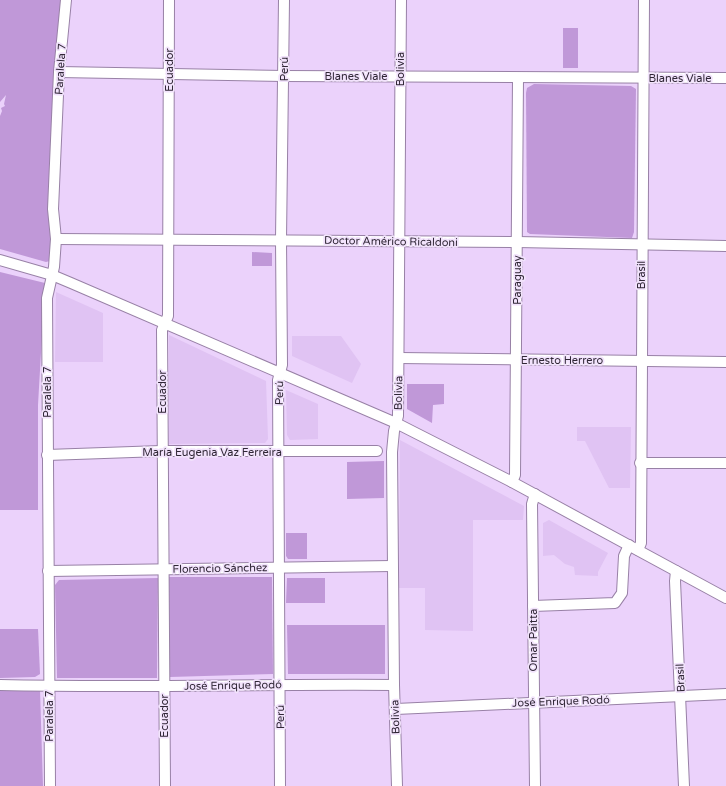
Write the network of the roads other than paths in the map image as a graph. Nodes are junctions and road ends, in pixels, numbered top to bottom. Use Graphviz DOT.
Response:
graph roads {
  1 [pos="66,0"];
  2 [pos="169,0"];
  3 [pos="284,0"];
  4 [pos="401,0"];
  5 [pos="644,0"];
  6 [pos="59,72"];
  7 [pos="169,74"];
  8 [pos="284,76"];
  9 [pos="400,76"];
  10 [pos="518,78"];
  11 [pos="644,78"];
  12 [pos="726,78"];
  13 [pos="56,239"];
  14 [pos="167,239"];
  15 [pos="281,239"];
  16 [pos="399,241"];
  17 [pos="517,242"];
  18 [pos="641,246"];
  19 [pos="726,246"];
  20 [pos="0,260"];
  21 [pos="52,275"];
  22 [pos="165,323"];
  23 [pos="399,358"];
  24 [pos="517,360"];
  25 [pos="641,360"];
  26 [pos="726,362"];
  27 [pos="280,373"];
  28 [pos="396,423"];
  29 [pos="161,451"];
  30 [pos="377,451"];
  31 [pos="279,452"];
  32 [pos="47,455"];
  33 [pos="640,463"];
  34 [pos="726,463"];
  35 [pos="512,482"];
  36 [pos="535,494"];
  37 [pos="634,548"];
  38 [pos="392,566"];
  39 [pos="279,567"];
  40 [pos="164,569"];
  41 [pos="676,570"];
  42 [pos="48,571"];
  43 [pos="726,598"];
  44 [pos="533,606"];
  45 [pos="279,684"];
  46 [pos="0,685"];
  47 [pos="394,685"];
  48 [pos="164,686"];
  49 [pos="49,687"];
  50 [pos="726,694"];
  51 [pos="681,696"];
  52 [pos="533,702"];
  53 [pos="396,709"];
  54 [pos="50,786"];
  55 [pos="165,786"];
  56 [pos="280,786"];
  57 [pos="397,786"];
  58 [pos="535,786"];
  59 [pos="684,786"];
  1 -- 6 [label="street, Paralela 7"];
  2 -- 7 [label="street, Ecuador"];
  3 -- 8 [label="street, Perú"];
  4 -- 9 [label="street, Bolivia"];
  5 -- 11 [label="street, Brasil"];
  6 -- 7 [label="street, Blanes Viale"];
  6 -- 13 [label="street, Paralela 7"];
  7 -- 8 [label="street, Blanes Viale"];
  7 -- 14 [label="street, Ecuador"];
  8 -- 9 [label="street, Blanes Viale"];
  8 -- 15 [label="street, Perú"];
  9 -- 10 [label="street, Blanes Viale"];
  9 -- 16 [label="street, Bolivia"];
  10 -- 11 [label="street, Blanes Viale"];
  10 -- 17 [label="street, Paraguay"];
  11 -- 12 [label="street, Blanes Viale"];
  11 -- 18 [label="street, Brasil"];
  13 -- 14 [label="street, Doctor Américo Ricaldoni"];
  13 -- 21 [label="street, Paralela 7"];
  14 -- 15 [label="street, Doctor Américo Ricaldoni"];
  14 -- 22 [label="street, Ecuador"];
  15 -- 16 [label="street, Doctor Américo Ricaldoni"];
  15 -- 27 [label="street, Perú"];
  16 -- 17 [label="street, Doctor Américo Ricaldoni"];
  16 -- 23 [label="street, Bolivia"];
  17 -- 18 [label="street, Doctor Américo Ricaldoni"];
  17 -- 24 [label="street, Paraguay"];
  18 -- 19 [label="street, Doctor Américo Ricaldoni"];
  18 -- 25 [label="street, Brasil"];
  20 -- 21 [label="street"];
  21 -- 22 [label="street"];
  21 -- 32 [label="street, Paralela 7"];
  22 -- 27 [label="street"];
  22 -- 29 [label="street, Ecuador"];
  23 -- 24 [label="street, Ernesto Herrero"];
  23 -- 28 [label="street, Bolivia"];
  24 -- 25 [label="street, Ernesto Herrero"];
  24 -- 35 [label="street, Paraguay"];
  25 -- 26 [label="street, Ernesto Herrero"];
  25 -- 33 [label="street, Brasil"];
  27 -- 28 [label="street"];
  27 -- 31 [label="street, Perú"];
  28 -- 35 [label="street"];
  28 -- 38 [label="street, Bolivia"];
  29 -- 31 [label="street, María Eugenia Vaz Ferreira"];
  29 -- 32 [label="street, María Eugenia Vaz Ferreira"];
  29 -- 40 [label="street, Ecuador"];
  30 -- 31 [label="street, María Eugenia Vaz Ferreira"];
  31 -- 39 [label="street, Perú"];
  32 -- 42 [label="street, Paralela 7"];
  33 -- 34 [label="street"];
  33 -- 37 [label="street, Brasil"];
  35 -- 36 [label="street"];
  36 -- 37 [label="street"];
  36 -- 44 [label="street, Omar Paitta"];
  37 -- 41 [label="street"];
  37 -- 44 [label="street"];
  38 -- 39 [label="street, Florencio Sánchez"];
  38 -- 47 [label="street, Bolivia"];
  39 -- 40 [label="street, Florencio Sánchez"];
  39 -- 45 [label="street, Perú"];
  40 -- 42 [label="street, Florencio Sánchez"];
  40 -- 48 [label="street, Ecuador"];
  41 -- 43 [label="street"];
  41 -- 51 [label="street, Brasil"];
  42 -- 49 [label="street, Paralela 7"];
  44 -- 52 [label="street, Omar Paitta"];
  45 -- 47 [label="street, José Enrique Rodó"];
  45 -- 48 [label="street, José Enrique Rodó"];
  45 -- 56 [label="street, Perú"];
  46 -- 49 [label="street, José Enrique Rodó"];
  47 -- 53 [label="street, Bolivia"];
  48 -- 49 [label="street, José Enrique Rodó"];
  48 -- 55 [label="street, Ecuador"];
  49 -- 54 [label="street, Paralela 7"];
  50 -- 51 [label="street, José Enrique Rodó"];
  51 -- 52 [label="street, José Enrique Rodó"];
  51 -- 59 [label="street, Brasil"];
  52 -- 53 [label="street, José Enrique Rodó"];
  52 -- 58 [label="street, Omar Paitta"];
  53 -- 57 [label="street, Bolivia"];
}
